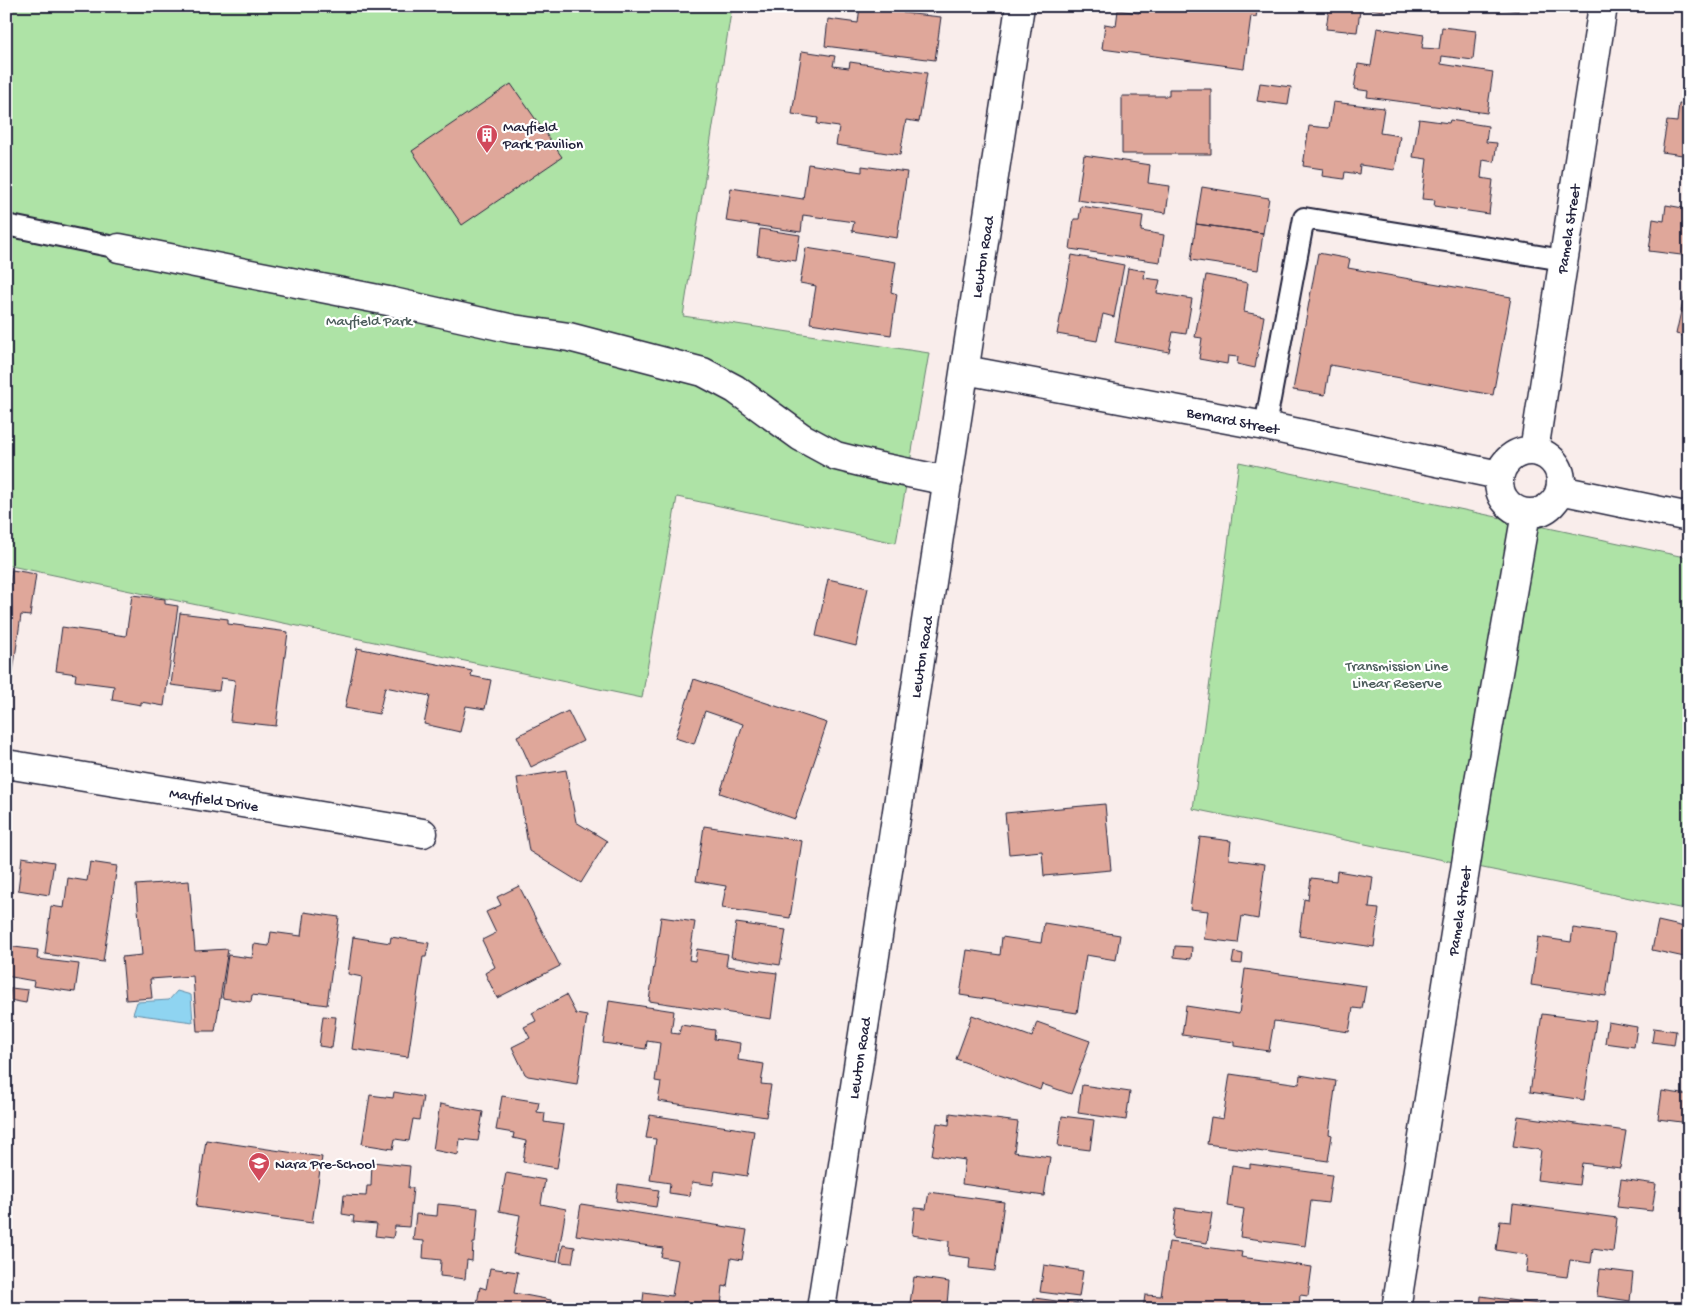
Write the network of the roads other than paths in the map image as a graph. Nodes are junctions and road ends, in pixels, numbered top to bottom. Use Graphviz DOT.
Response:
graph roads {
  1 [pos="1020,6"];
  2 [pos="1603,6"];
  3 [pos="6,225"];
  4 [pos="119,248"];
  5 [pos="1564,260"];
  6 [pos="965,370"];
  7 [pos="1265,426"];
  8 [pos="1534,451"];
  9 [pos="1499,475"];
  10 [pos="948,481"];
  11 [pos="1560,490"];
  12 [pos="1526,513"];
  13 [pos="1689,517"];
  14 [pos="6,764"];
  15 [pos="422,833"];
  16 [pos="821,1309"];
  17 [pos="1396,1309"];
  1 -- 6 [label="street, Lewton Road"];
  2 -- 5 [label="street, Pamela Street"];
  3 -- 4 [label="lane"];
  4 -- 10 [label="street"];
  5 -- 7 [label="lane"];
  5 -- 8 [label="street, Pamela Street"];
  6 -- 7 [label="street, Bernard Street"];
  6 -- 10 [label="street, Lewton Road"];
  7 -- 9 [label="street, Bernard Street"];
  8 -- 9 [label="street"];
  8 -- 11 [label="street"];
  9 -- 12 [label="street"];
  10 -- 16 [label="street, Lewton Road"];
  11 -- 12 [label="street"];
  11 -- 13 [label="street"];
  12 -- 17 [label="street, Pamela Street"];
  14 -- 15 [label="street, Mayfield Drive"];
}
